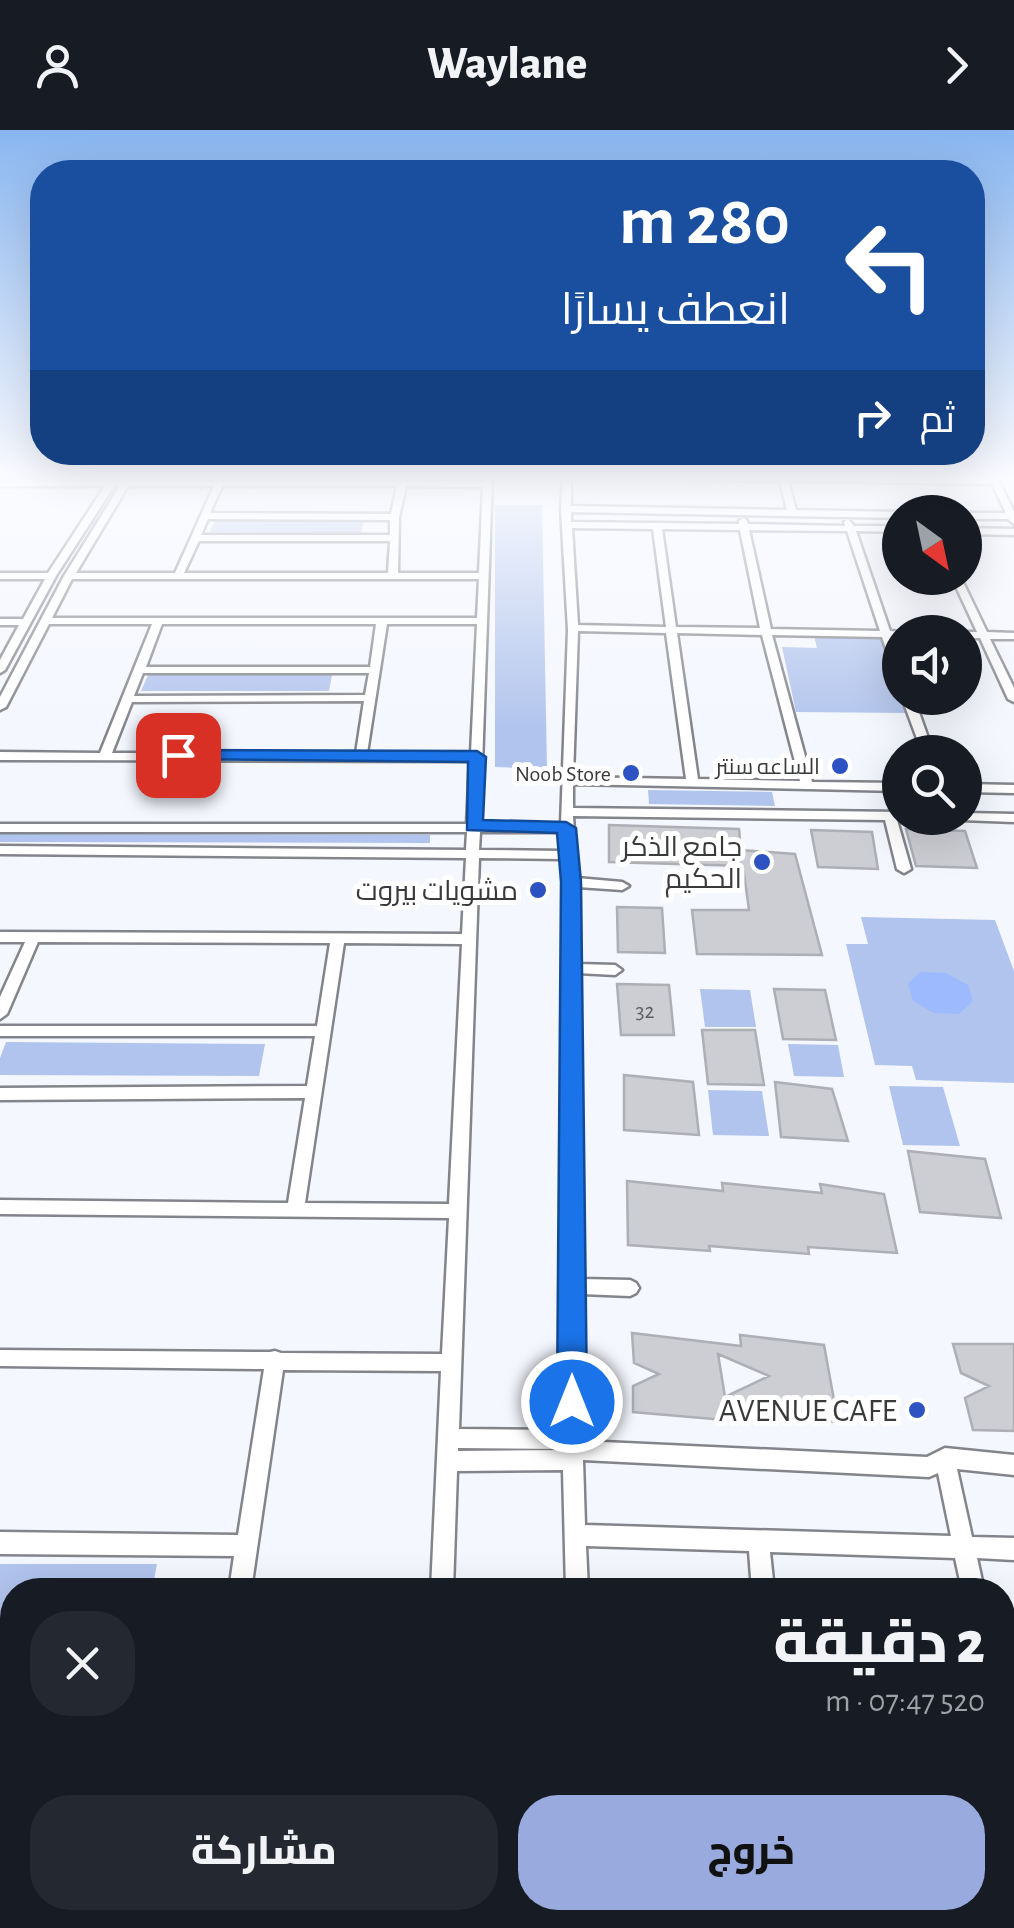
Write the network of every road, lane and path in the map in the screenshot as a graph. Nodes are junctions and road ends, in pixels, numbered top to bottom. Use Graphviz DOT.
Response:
graph roads {
  1 [pos="61,561"];
  2 [pos="78,561"];
  3 [pos="186,561"];
  4 [pos="392,561"];
  5 [pos="485,561"];
  6 [pos="569,561"];
  7 [pos="662,561"];
  8 [pos="752,561"];
  9 [pos="861,561"];
  10 [pos="0,576"];
  11 [pos="51,576"];
  12 [pos="69,576"];
  13 [pos="392,576"];
  14 [pos="484,576"];
  15 [pos="178,577"];
  16 [pos="964,595"];
  17 [pos="160,620"];
  18 [pos="482,620"];
  19 [pos="46,621"];
  20 [pos="382,621"];
  21 [pos="0,622"];
  22 [pos="26,622"];
  23 [pos="882,625"];
  24 [pos="573,628"];
  25 [pos="672,630"];
  26 [pos="766,632"];
  27 [pos="882,634"];
  28 [pos="983,635"];
  29 [pos="1014,636"];
  30 [pos="0,670"];
  31 [pos="138,670"];
  32 [pos="373,670"];
  33 [pos="368,698"];
  34 [pos="1014,698"];
  35 [pos="126,699"];
  36 [pos="0,707"];
  37 [pos="104,755"];
  38 [pos="0,756"];
  39 [pos="361,756"];
  40 [pos="477,757"];
  41 [pos="568,780"];
  42 [pos="692,782"];
  43 [pos="802,785"];
  44 [pos="882,787"];
  45 [pos="982,788"];
  46 [pos="1014,789"];
  47 [pos="802,814"];
  48 [pos="882,815"];
  49 [pos="982,817"];
  50 [pos="1014,818"];
  51 [pos="567,820"];
  52 [pos="474,826"];
  53 [pos="0,828"];
  54 [pos="898,835"];
  55 [pos="0,850"];
  56 [pos="473,852"];
  57 [pos="568,854"];
  58 [pos="904,869"];
  59 [pos="571,882"];
  60 [pos="622,886"];
  61 [pos="34,936"];
  62 [pos="0,937"];
  63 [pos="338,937"];
  64 [pos="469,939"];
  65 [pos="570,968"];
  66 [pos="615,970"];
  67 [pos="0,1014"];
  68 [pos="0,1031"];
  69 [pos="324,1031"];
  70 [pos="315,1092"];
  71 [pos="0,1094"];
  72 [pos="0,1207"];
  73 [pos="294,1210"];
  74 [pos="458,1211"];
  75 [pos="572,1286"];
  76 [pos="630,1288"];
  77 [pos="0,1358"];
  78 [pos="276,1359"];
  79 [pos="452,1363"];
  80 [pos="448,1438"];
  81 [pos="572,1450"];
  82 [pos="945,1458"];
  83 [pos="448,1461"];
  84 [pos="1014,1465"];
  85 [pos="576,1535"];
  86 [pos="758,1539"];
  87 [pos="0,1543"];
  88 [pos="247,1546"];
  89 [pos="964,1548"];
  90 [pos="1014,1549"];
  91 [pos="242,1578"];
  92 [pos="443,1578"];
  93 [pos="578,1578"];
  94 [pos="761,1578"];
  95 [pos="970,1578"];
  1 -- 11 [label="street"];
  2 -- 12 [label="street"];
  3 -- 15 [label="street"];
  4 -- 13 [label="street"];
  5 -- 14 [label="street"];
  6 -- 24 [label="street"];
  7 -- 25 [label="street"];
  8 -- 26 [label="street"];
  9 -- 23 [label="street"];
  10 -- 11 [label="street"];
  11 -- 22 [label="street"];
  12 -- 15 [label="street"];
  12 -- 19 [label="street"];
  13 -- 14 [label="street"];
  13 -- 15 [label="street"];
  14 -- 18 [label="street"];
  16 -- 28 [label="street"];
  17 -- 19 [label="street"];
  17 -- 20 [label="street"];
  17 -- 31 [label="street"];
  18 -- 20 [label="street"];
  18 -- 40 [label="street"];
  19 -- 36 [label="street"];
  20 -- 32 [label="street"];
  21 -- 22 [label="street"];
  22 -- 30 [label="street"];
  24 -- 25 [label="street"];
  24 -- 41 [label="street"];
  25 -- 26 [label="street"];
  25 -- 42 [label="street"];
  26 -- 27 [label="street"];
  26 -- 43 [label="street"];
  28 -- 29 [label="street"];
  28 -- 34 [label="street"];
  31 -- 32 [label="street"];
  31 -- 35 [label="street"];
  32 -- 33 [label="street"];
  33 -- 35 [label="street"];
  33 -- 39 [label="street"];
  35 -- 37 [label="street"];
  37 -- 38 [label="street"];
  37 -- 39 [label="street"];
  39 -- 40 [label="street"];
  40 -- 52 [label="street"];
  41 -- 42 [label="street"];
  41 -- 51 [label="street"];
  42 -- 43 [label="street"];
  43 -- 44 [label="street"];
  43 -- 47 [label="street"];
  45 -- 46 [label="street"];
  47 -- 48 [label="street"];
  47 -- 51 [label="street"];
  49 -- 50 [label="street"];
  51 -- 52 [label="street"];
  51 -- 57 [label="street"];
  52 -- 53 [label="street"];
  52 -- 56 [label="street"];
  54 -- 58 [label="street"];
  55 -- 56 [label="street"];
  56 -- 57 [label="street"];
  56 -- 64 [label="street"];
  57 -- 59 [label="street"];
  59 -- 60 [label="street"];
  59 -- 65 [label="street"];
  61 -- 62 [label="street"];
  61 -- 63 [label="street"];
  61 -- 67 [label="street"];
  63 -- 64 [label="street"];
  63 -- 69 [label="street"];
  64 -- 74 [label="street"];
  65 -- 66 [label="street"];
  65 -- 75 [label="street"];
  68 -- 69 [label="street"];
  69 -- 70 [label="street"];
  70 -- 71 [label="street"];
  70 -- 73 [label="street"];
  72 -- 73 [label="street"];
  73 -- 74 [label="street"];
  74 -- 79 [label="street"];
  75 -- 76 [label="street"];
  75 -- 81 [label="street"];
  77 -- 78 [label="street"];
  78 -- 79 [label="street"];
  78 -- 88 [label="street"];
  79 -- 80 [label="street"];
  80 -- 81 [label="street"];
  80 -- 83 [label="street"];
  81 -- 82 [label="street"];
  81 -- 83 [label="street"];
  81 -- 85 [label="street"];
  82 -- 84 [label="street"];
  82 -- 89 [label="street"];
  83 -- 92 [label="street"];
  85 -- 86 [label="street"];
  85 -- 93 [label="street"];
  86 -- 89 [label="street"];
  86 -- 94 [label="street"];
  87 -- 88 [label="street"];
  88 -- 91 [label="street"];
  89 -- 90 [label="street"];
  89 -- 95 [label="street"];
}
